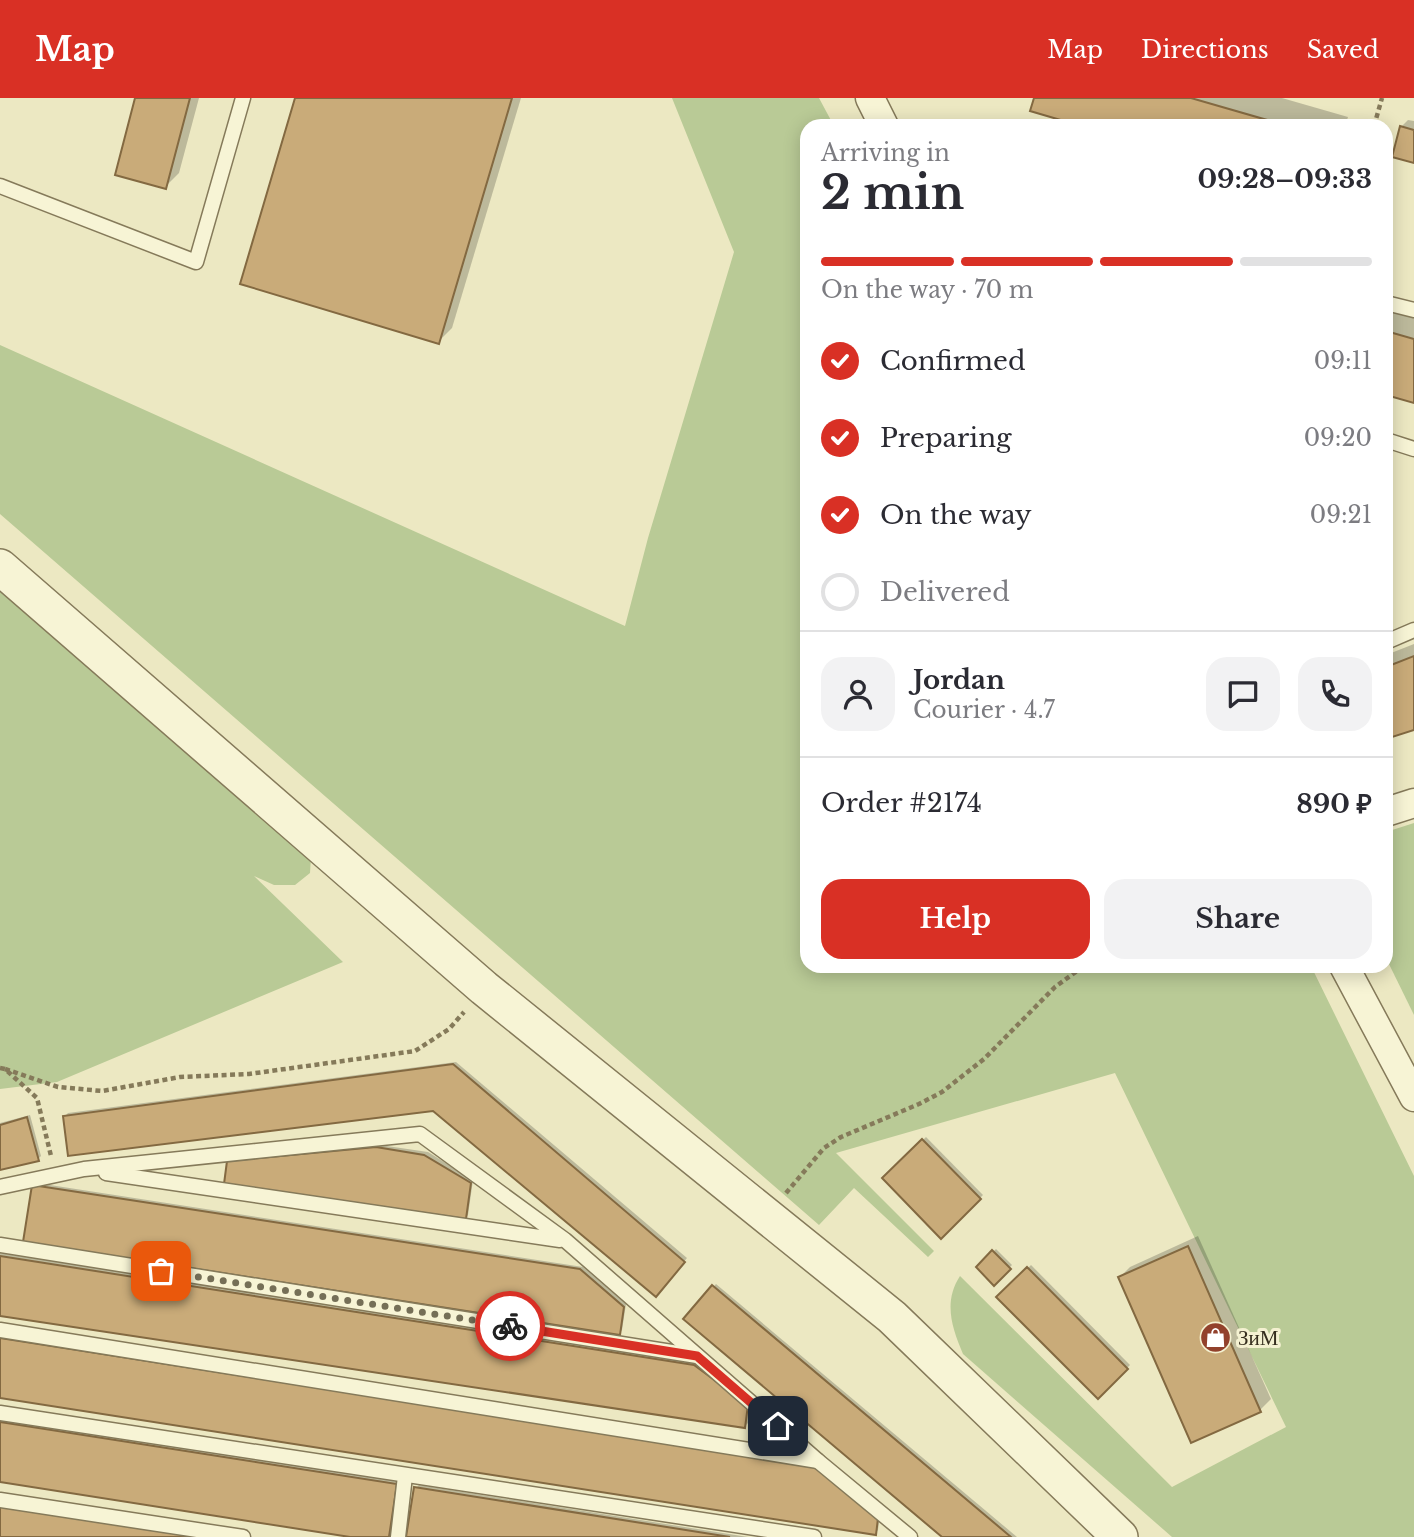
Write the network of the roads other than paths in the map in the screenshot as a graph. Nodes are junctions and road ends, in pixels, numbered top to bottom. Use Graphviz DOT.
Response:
graph roads {
  1 [pos="243,98"];
  2 [pos="870,98"];
  3 [pos="880,119"];
  4 [pos="0,186"];
  5 [pos="1393,305"];
  6 [pos="1414,310"];
  7 [pos="1393,442"];
  8 [pos="1414,449"];
  9 [pos="0,567"];
  10 [pos="1414,630"];
  11 [pos="1393,639"];
  12 [pos="1414,803"];
  13 [pos="1393,810"];
  14 [pos="1348,973"];
  15 [pos="1414,1097"];
  16 [pos="84,1169"];
  17 [pos="0,1187"];
  18 [pos="565,1240"];
  19 [pos="0,1245"];
  20 [pos="0,1330"];
  21 [pos="697,1356"];
  22 [pos="0,1413"];
  23 [pos="818,1461"];
  24 [pos="405,1476"];
  25 [pos="0,1500"];
  26 [pos="243,1537"];
  27 [pos="398,1537"];
  28 [pos="814,1537"];
  29 [pos="910,1537"];
  30 [pos="1120,1537"];
  1 -- 4 [label="lane"];
  2 -- 3 [label="street"];
  5 -- 6 [label="lane"];
  7 -- 8 [label="lane"];
  9 -- 30 [label="street"];
  10 -- 11 [label="lane"];
  12 -- 13 [label="street"];
  14 -- 15 [label="street"];
  16 -- 17 [label="lane"];
  16 -- 18 [label="lane"];
  16 -- 18 [label="lane"];
  18 -- 21 [label="lane"];
  19 -- 21 [label="lane"];
  20 -- 23 [label="lane"];
  21 -- 23 [label="lane"];
  22 -- 24 [label="lane"];
  23 -- 29 [label="lane"];
  24 -- 27 [label="lane"];
  24 -- 28 [label="lane"];
  25 -- 26 [label="lane"];
}
